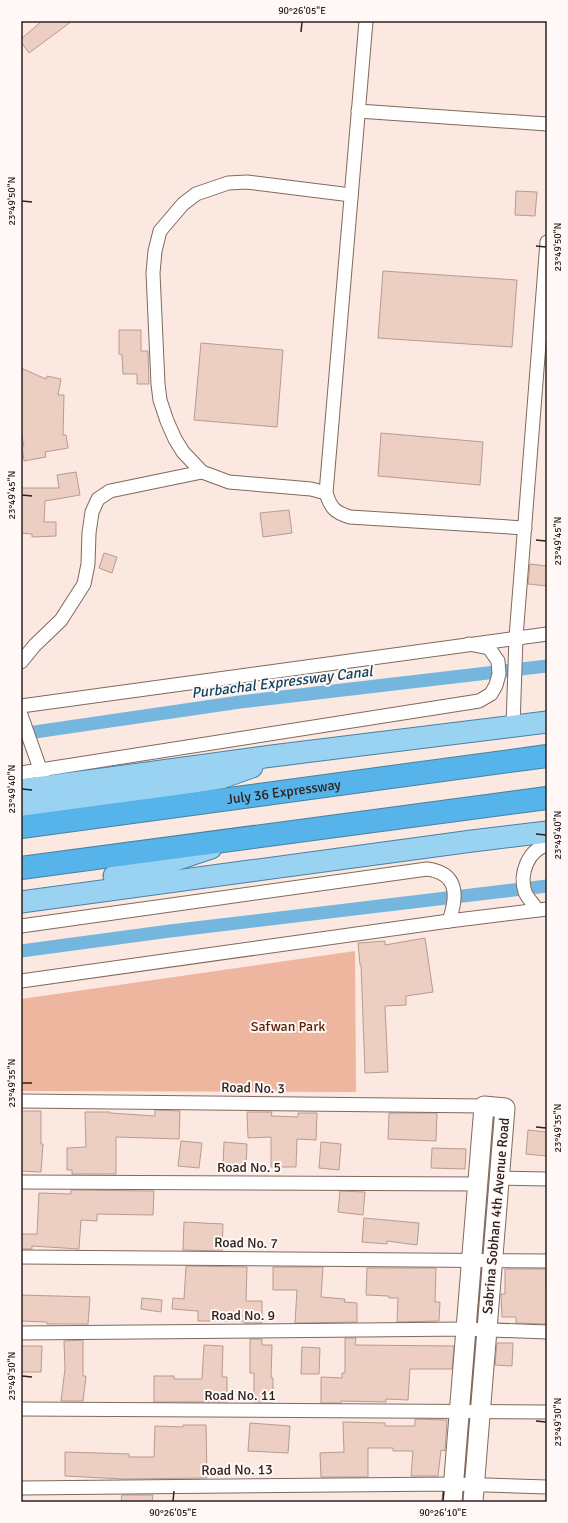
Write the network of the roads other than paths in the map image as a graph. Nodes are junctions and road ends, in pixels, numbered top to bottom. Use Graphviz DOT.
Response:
graph roads {
  1 [pos="366,21"];
  2 [pos="358,111"];
  3 [pos="547,124"];
  4 [pos="351,195"];
  5 [pos="547,242"];
  6 [pos="202,472"];
  7 [pos="326,492"];
  8 [pos="524,528"];
  9 [pos="547,634"];
  10 [pos="516,637"];
  11 [pos="469,644"];
  12 [pos="21,662"];
  13 [pos="21,706"];
  14 [pos="21,715"];
  15 [pos="547,722"];
  16 [pos="513,726"];
  17 [pos="272,756"];
  18 [pos="547,756"];
  19 [pos="21,773"];
  20 [pos="46,786"];
  21 [pos="21,790"];
  22 [pos="547,798"];
  23 [pos="21,811"];
  24 [pos="21,827"];
  25 [pos="240,838"];
  26 [pos="546,841"];
  27 [pos="21,868"];
  28 [pos="21,892"];
  29 [pos="21,902"];
  30 [pos="542,909"];
  31 [pos="450,921"];
  32 [pos="21,926"];
  33 [pos="21,981"];
  34 [pos="21,1101"];
  35 [pos="484,1106"];
  36 [pos="547,1179"];
  37 [pos="21,1182"];
  38 [pos="499,1182"];
  39 [pos="478,1184"];
  40 [pos="21,1257"];
  41 [pos="472,1261"];
  42 [pos="492,1261"];
  43 [pos="547,1261"];
  44 [pos="466,1329"];
  45 [pos="487,1330"];
  46 [pos="547,1332"];
  47 [pos="21,1333"];
  48 [pos="21,1410"];
  49 [pos="459,1412"];
  50 [pos="480,1412"];
  51 [pos="547,1412"];
  52 [pos="547,1487"];
  53 [pos="21,1488"];
  54 [pos="453,1493"];
  55 [pos="473,1494"];
  1 -- 2 [label="street"];
  2 -- 3 [label="street"];
  2 -- 4 [label="street"];
  4 -- 6 [label="street"];
  4 -- 7 [label="street"];
  5 -- 8 [label="street"];
  6 -- 7 [label="street"];
  6 -- 12 [label="street"];
  7 -- 8 [label="street"];
  8 -- 10 [label="street"];
  9 -- 10 [label="street"];
  10 -- 11 [label="street"];
  10 -- 16 [label="street"];
  11 -- 13 [label="street"];
  11 -- 19 [label="street"];
  14 -- 20 [label="street"];
  15 -- 16 [label="main road"];
  16 -- 17 [label="main road"];
  17 -- 20 [label="main road"];
  17 -- 23 [label="main road"];
  18 -- 24 [label="highway, July 36 Expressway"];
  20 -- 21 [label="main road"];
  22 -- 25 [label="highway"];
  25 -- 27 [label="highway"];
  25 -- 28 [label="main road"];
  26 -- 29 [label="main road"];
  26 -- 30 [label="street"];
  30 -- 31 [label="street"];
  31 -- 32 [label="street"];
  31 -- 33 [label="street"];
  34 -- 35 [label="street, Road No. 3"];
  35 -- 38 [label="street, Sabrina Sobhan 4th Avenue Road"];
  35 -- 39 [label="street, Sabrina Sobhan 4th Avenue Road"];
  36 -- 38 [label="street"];
  37 -- 39 [label="street, Road No. 5"];
  38 -- 39 [label="street"];
  38 -- 42 [label="street, Sabrina Sobhan 4th Avenue Road"];
  39 -- 41 [label="street, Sabrina Sobhan 4th Avenue Road"];
  40 -- 41 [label="street, Road No. 7"];
  41 -- 42 [label="street, Road No. 7"];
  41 -- 44 [label="street, Sabrina Sobhan 4th Avenue Road"];
  42 -- 43 [label="street, Road No. 7"];
  42 -- 45 [label="street, Sabrina Sobhan 4th Avenue Road"];
  44 -- 45 [label="street, Road No. 9"];
  44 -- 47 [label="street, Road No. 9"];
  44 -- 49 [label="street, Sabrina Sobhan 4th Avenue Road"];
  45 -- 46 [label="street, Road No. 9"];
  45 -- 50 [label="street, Sabrina Sobhan 4th Avenue Road"];
  48 -- 49 [label="street, Road No. 11"];
  49 -- 50 [label="street, Road No. 11"];
  49 -- 54 [label="street, Sabrina Sobhan 4th Avenue Road"];
  50 -- 51 [label="street, Road No. 11"];
  50 -- 55 [label="street, Sabrina Sobhan 4th Avenue Road"];
  52 -- 55 [label="street, Road No. 13"];
  53 -- 54 [label="street, Road No. 13"];
  54 -- 55 [label="street, Road No. 13"];
}
